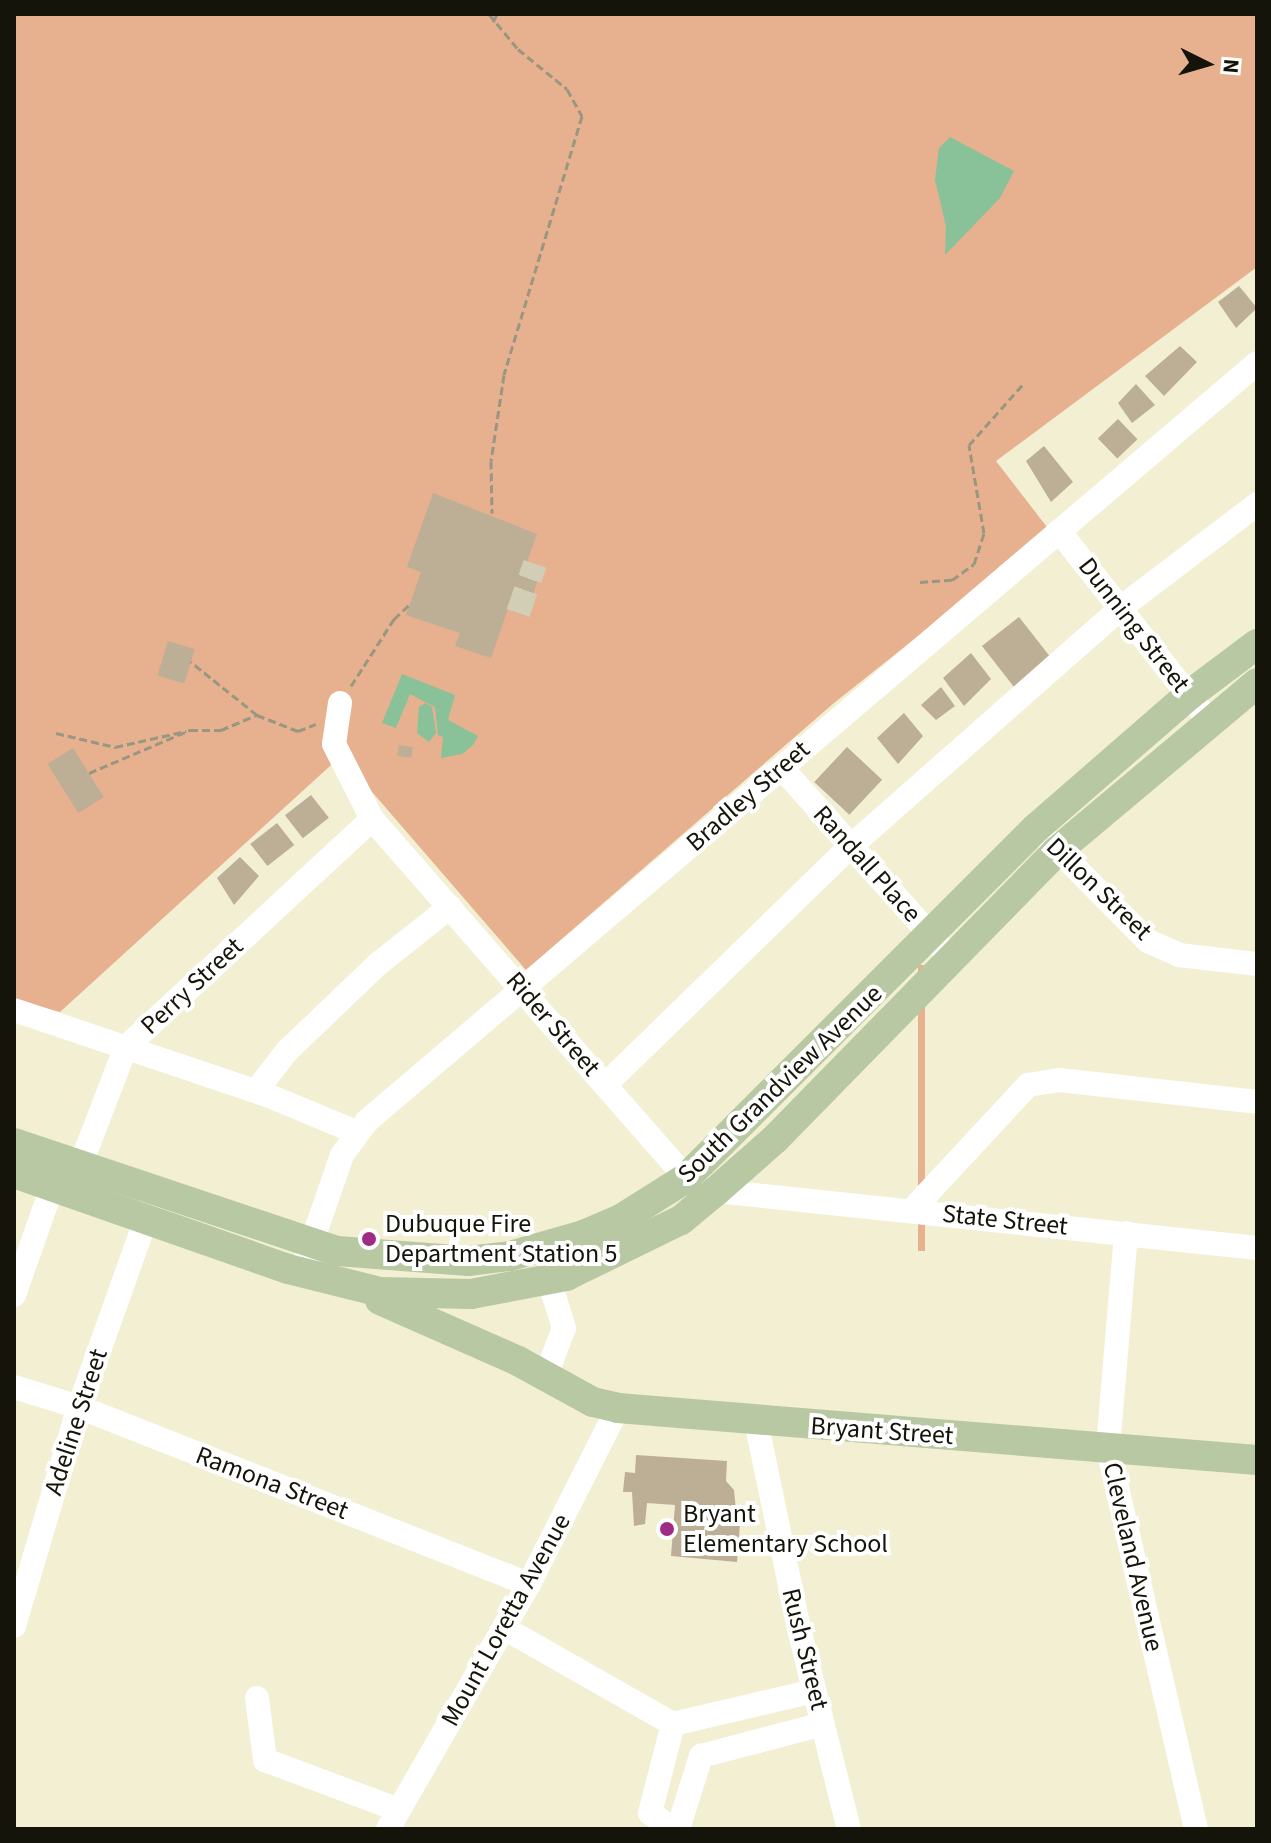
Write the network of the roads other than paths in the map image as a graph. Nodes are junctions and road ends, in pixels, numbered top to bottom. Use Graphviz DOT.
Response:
graph roads {
  1 [pos="1257,363"];
  2 [pos="1257,504"];
  3 [pos="1059,531"];
  4 [pos="1122,607"];
  5 [pos="1257,644"];
  6 [pos="1257,683"];
  7 [pos="1189,695"];
  8 [pos="340,703"];
  9 [pos="1208,720"];
  10 [pos="782,768"];
  11 [pos="372,819"];
  12 [pos="1036,828"];
  13 [pos="851,846"];
  14 [pos="1057,851"];
  15 [pos="450,907"];
  16 [pos="932,937"];
  17 [pos="952,960"];
  18 [pos="1257,964"];
  19 [pos="522,989"];
  20 [pos="14,1010"];
  21 [pos="126,1047"];
  22 [pos="605,1085"];
  23 [pos="256,1091"];
  24 [pos="1257,1102"];
  25 [pos="356,1132"];
  26 [pos="14,1143"];
  27 [pos="82,1162"];
  28 [pos="14,1173"];
  29 [pos="686,1178"];
  30 [pos="61,1190"];
  31 [pos="156,1190"];
  32 [pos="716,1191"];
  33 [pos="753,1194"];
  34 [pos="912,1210"];
  35 [pos="145,1219"];
  36 [pos="1126,1233"];
  37 [pos="1257,1248"];
  38 [pos="305,1258"];
  39 [pos="388,1258"];
  40 [pos="549,1280"];
  41 [pos="337,1283"];
  42 [pos="498,1291"];
  43 [pos="440,1294"];
  44 [pos="14,1295"];
  45 [pos="484,1332"];
  46 [pos="518,1361"];
  47 [pos="546,1375"];
  48 [pos="14,1387"];
  49 [pos="79,1407"];
  50 [pos="618,1408"];
  51 [pos="756,1421"];
  52 [pos="1108,1448"];
  53 [pos="1257,1460"];
  54 [pos="529,1584"];
  55 [pos="14,1626"];
  56 [pos="504,1628"];
  57 [pos="814,1691"];
  58 [pos="257,1698"];
  59 [pos="673,1724"];
  60 [pos="823,1724"];
  61 [pos="666,1750"];
  62 [pos="701,1756"];
  63 [pos="393,1820"];
  64 [pos="676,1829"];
  65 [pos="849,1829"];
  66 [pos="1196,1829"];
  1 -- 3 [label="street, Bradley Street"];
  2 -- 4 [label="street"];
  3 -- 4 [label="street, Dunning Street"];
  3 -- 10 [label="street, Bradley Street"];
  4 -- 7 [label="street, Dunning Street"];
  4 -- 13 [label="street"];
  5 -- 7 [label="main road, South Grandview Avenue"];
  6 -- 9 [label="main road, South Grandview Avenue"];
  7 -- 9 [label="street, Dunning Street"];
  7 -- 12 [label="main road, South Grandview Avenue"];
  8 -- 11 [label="street, Rider Street"];
  9 -- 14 [label="main road, South Grandview Avenue"];
  10 -- 13 [label="street, Randall Place"];
  10 -- 19 [label="street, Bradley Street"];
  11 -- 15 [label="street, Rider Street"];
  11 -- 21 [label="street, Perry Street"];
  12 -- 14 [label="street, Dillon Street"];
  12 -- 16 [label="main road, South Grandview Avenue"];
  13 -- 16 [label="street, Randall Place"];
  13 -- 22 [label="street"];
  14 -- 17 [label="main road, South Grandview Avenue"];
  14 -- 18 [label="street, Dillon Street"];
  15 -- 19 [label="street, Rider Street"];
  15 -- 23 [label="street"];
  16 -- 17 [label="street, Randall Place"];
  16 -- 29 [label="main road, South Grandview Avenue"];
  17 -- 32 [label="main road, South Grandview Avenue"];
  19 -- 22 [label="street, Rider Street"];
  19 -- 25 [label="street, Bradley Street"];
  20 -- 21 [label="street"];
  21 -- 23 [label="street"];
  21 -- 27 [label="street, Perry Street"];
  22 -- 29 [label="street, Rider Street"];
  23 -- 25 [label="street"];
  24 -- 34 [label="street"];
  25 -- 38 [label="street, Bradley Street"];
  26 -- 27 [label="main road, South Grandview Avenue"];
  27 -- 30 [label="street, Perry Street"];
  27 -- 31 [label="main road, South Grandview Avenue"];
  28 -- 30 [label="main road, South Grandview Avenue"];
  29 -- 32 [label="street, Rider Street"];
  29 -- 39 [label="main road, South Grandview Avenue"];
  30 -- 35 [label="main road, South Grandview Avenue"];
  30 -- 44 [label="street, Perry Street"];
  31 -- 35 [label="street, Adeline Street"];
  31 -- 38 [label="main road, South Grandview Avenue"];
  32 -- 33 [label="street, Rider Street"];
  32 -- 40 [label="main road, South Grandview Avenue"];
  33 -- 34 [label="street, State Street"];
  34 -- 36 [label="street, State Street"];
  35 -- 38 [label="main road, South Grandview Avenue"];
  35 -- 49 [label="street, Adeline Street"];
  36 -- 37 [label="street, State Street"];
  36 -- 52 [label="street, Cleveland Avenue"];
  38 -- 39 [label="main road, South Grandview Avenue"];
  38 -- 41 [label="main road, South Grandview Avenue"];
  39 -- 43 [label="main road"];
  40 -- 42 [label="main road, South Grandview Avenue"];
  40 -- 47 [label="street"];
  41 -- 43 [label="main road, South Grandview Avenue"];
  41 -- 46 [label="main road"];
  42 -- 43 [label="main road, South Grandview Avenue"];
  42 -- 45 [label="main road"];
  43 -- 45 [label="main road"];
  45 -- 46 [label="main road"];
  46 -- 47 [label="main road, Bryant Street"];
  47 -- 50 [label="main road, Bryant Street"];
  48 -- 49 [label="street, Ramona Street"];
  49 -- 54 [label="street, Ramona Street"];
  49 -- 55 [label="street, Adeline Street"];
  50 -- 51 [label="main road, Bryant Street"];
  50 -- 54 [label="street, Mount Loretta Avenue"];
  51 -- 52 [label="main road, Bryant Street"];
  51 -- 57 [label="street, Rush Street"];
  52 -- 53 [label="main road, Bryant Street"];
  52 -- 66 [label="street, Cleveland Avenue"];
  54 -- 56 [label="street, Mount Loretta Avenue"];
  56 -- 59 [label="street"];
  56 -- 63 [label="street, Mount Loretta Avenue"];
  57 -- 59 [label="street"];
  57 -- 60 [label="street, Rush Street"];
  58 -- 63 [label="street"];
  59 -- 61 [label="street"];
  60 -- 62 [label="street"];
  60 -- 65 [label="street, Rush Street"];
  61 -- 62 [label="street"];
  61 -- 64 [label="street"];
  62 -- 64 [label="street"];
}
